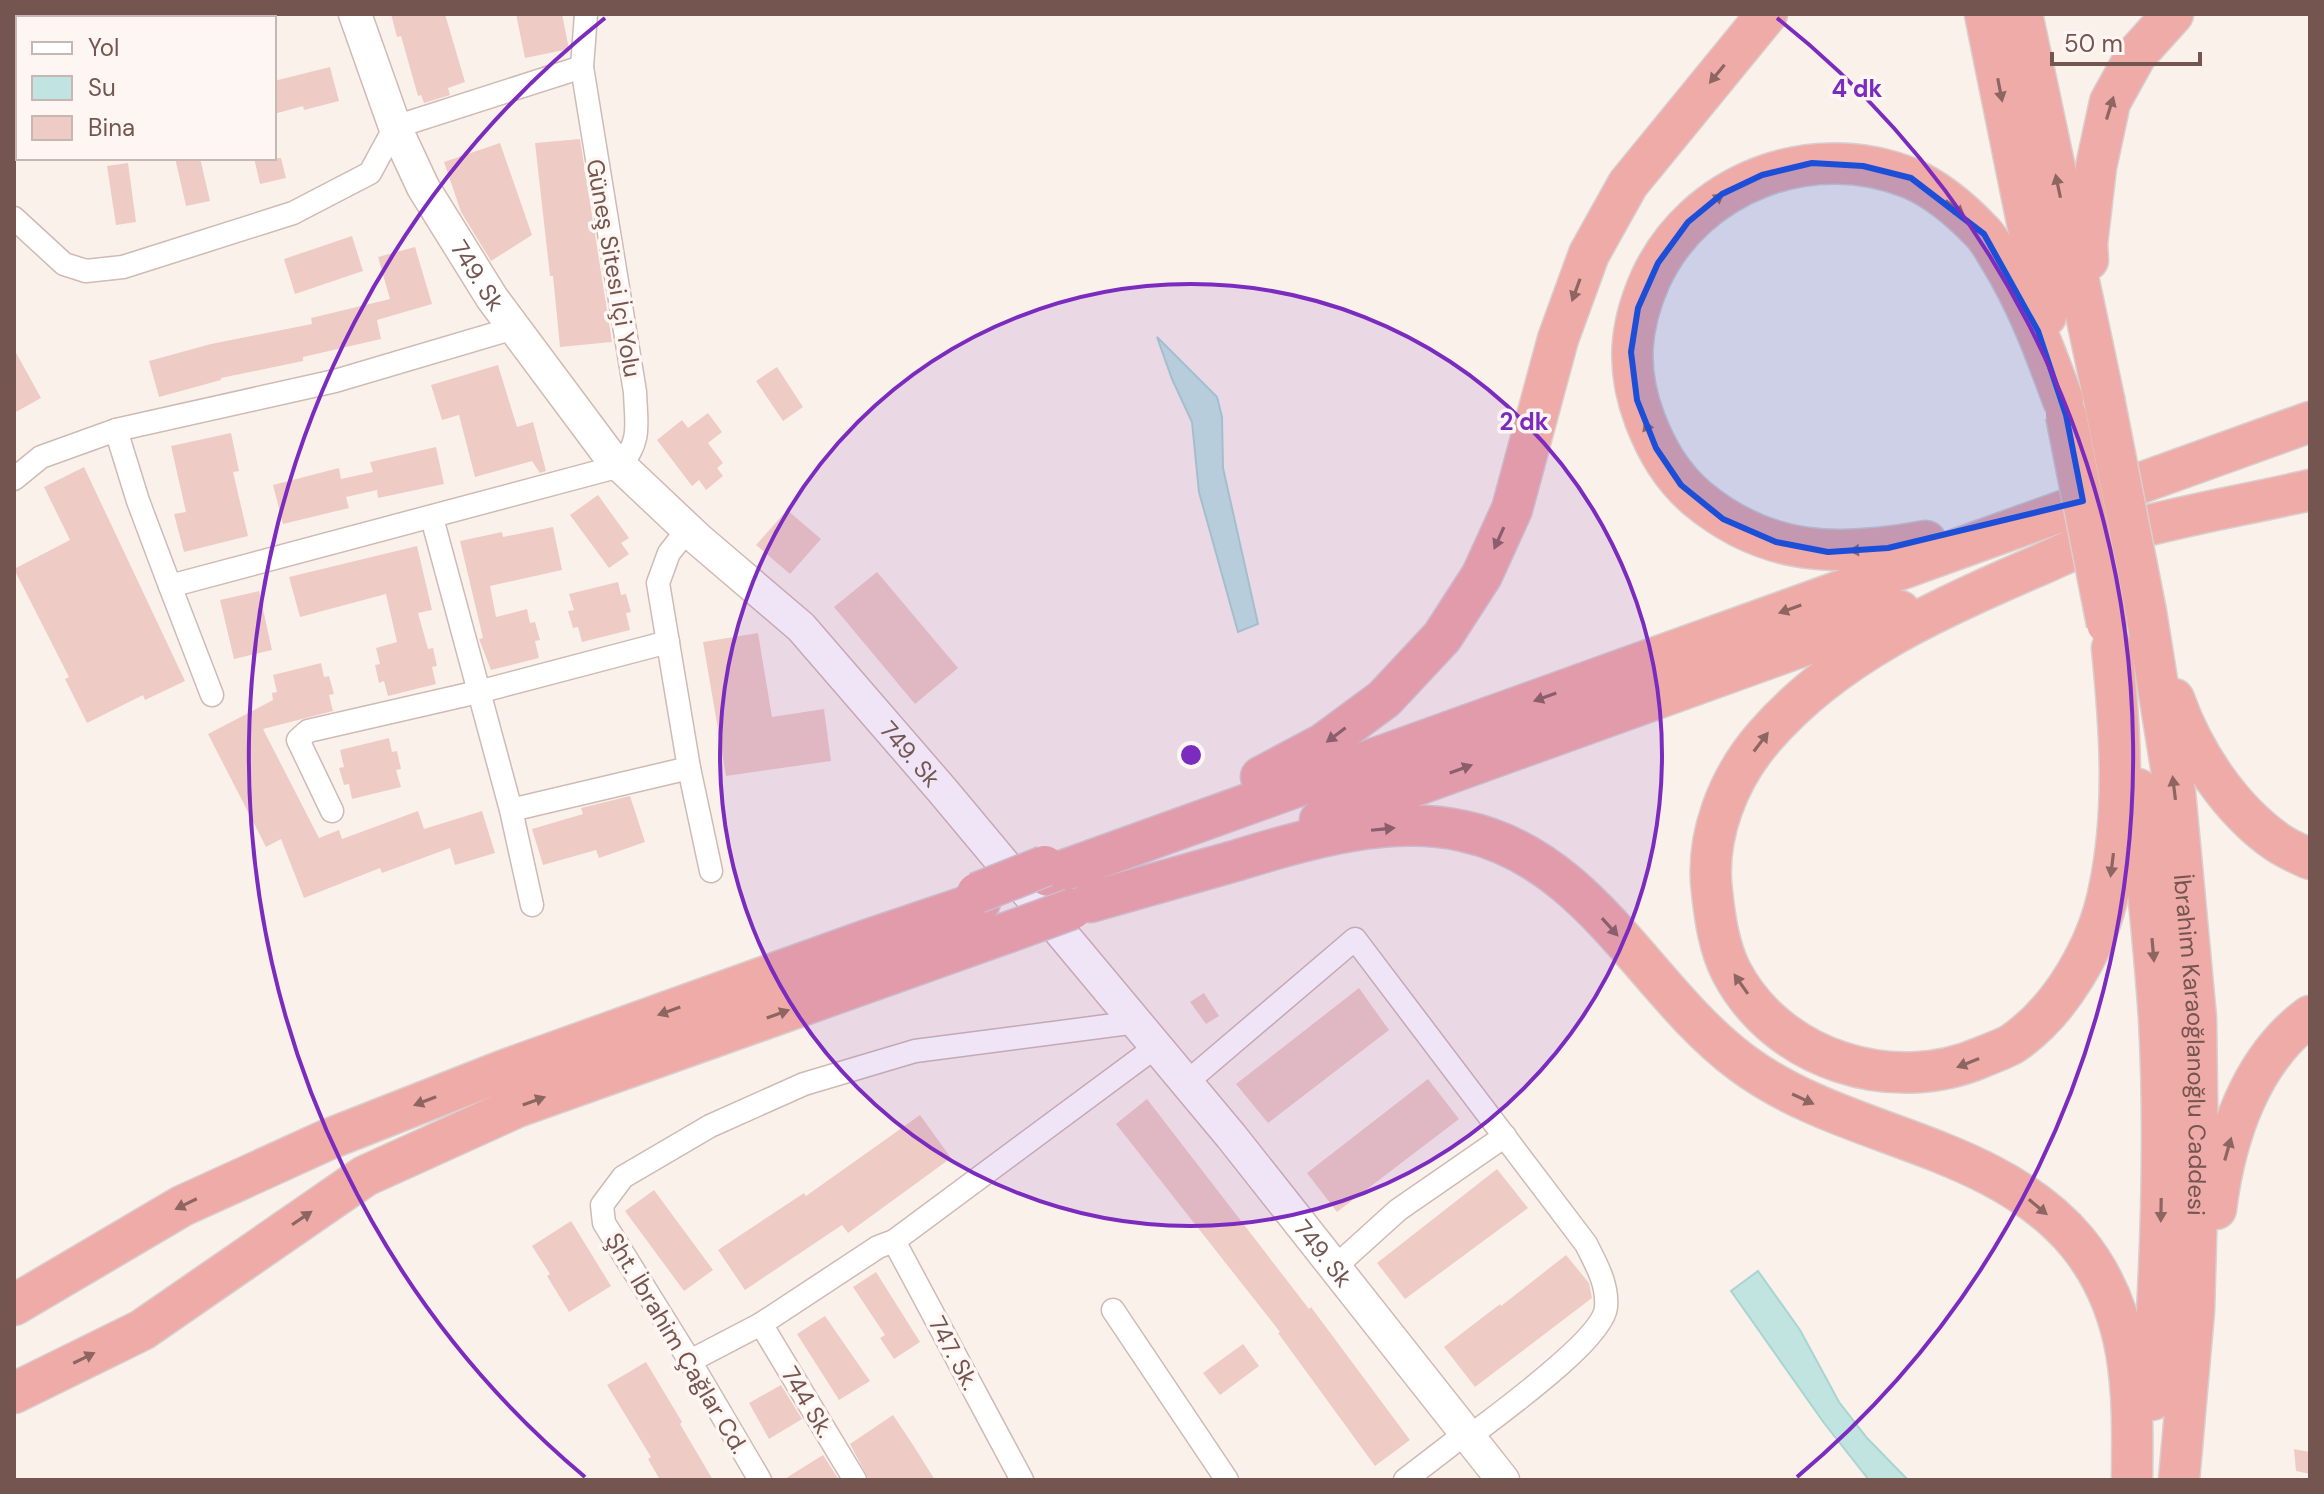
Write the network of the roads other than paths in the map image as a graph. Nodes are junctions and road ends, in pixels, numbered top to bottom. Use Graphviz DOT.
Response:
graph roads {
  1 [pos="355,14"];
  2 [pos="586,14"];
  3 [pos="1767,14"];
  4 [pos="1985,14"];
  5 [pos="2022,14"];
  6 [pos="2173,14"];
  7 [pos="582,67"];
  8 [pos="395,127"];
  9 [pos="14,218"];
  10 [pos="514,328"];
  11 [pos="2102,389"];
  12 [pos="2310,402"];
  13 [pos="2065,408"];
  14 [pos="2310,422"];
  15 [pos="116,430"];
  16 [pos="2310,464"];
  17 [pos="620,466"];
  18 [pos="14,479"];
  19 [pos="2138,483"];
  20 [pos="2310,490"];
  21 [pos="2100,497"];
  22 [pos="432,518"];
  23 [pos="688,529"];
  24 [pos="2110,535"];
  25 [pos="170,586"];
  26 [pos="2147,620"];
  27 [pos="2109,636"];
  28 [pos="668,642"];
  29 [pos="478,692"];
  30 [pos="212,695"];
  31 [pos="689,768"];
  32 [pos="511,810"];
  33 [pos="332,811"];
  34 [pos="2310,859"];
  35 [pos="711,871"];
  36 [pos="1046,871"];
  37 [pos="532,905"];
  38 [pos="1081,906"];
  39 [pos="2310,1016"];
  40 [pos="1147,1034"];
  41 [pos="1187,1082"];
  42 [pos="1505,1136"];
  43 [pos="886,1244"];
  44 [pos="1335,1267"];
  45 [pos="14,1305"];
  46 [pos="1113,1310"];
  47 [pos="761,1324"];
  48 [pos="690,1361"];
  49 [pos="14,1393"];
  50 [pos="1468,1435"];
  51 [pos="2181,1463"];
  52 [pos="760,1480"];
  53 [pos="855,1480"];
  54 [pos="1022,1480"];
  55 [pos="1227,1480"];
  56 [pos="1405,1480"];
  57 [pos="1503,1480"];
  58 [pos="2132,1480"];
  59 [pos="2143,1480"];
  1 -- 8 [label="street, 749. Sk"];
  2 -- 7 [label="street, Güneş Sitesi İçi Yolu"];
  3 -- 36 [label="highway, one-way"];
  4 -- 13 [label="highway, one-way"];
  11 -- 5 [label="highway, one-way"];
  11 -- 6 [label="highway, one-way"];
  7 -- 8 [label="street"];
  7 -- 17 [label="street, Güneş Sitesi İçi Yolu"];
  8 -- 9 [label="street"];
  8 -- 10 [label="street, 749. Sk"];
  10 -- 15 [label="street"];
  10 -- 17 [label="street, 749. Sk"];
  11 -- 26 [label="highway, bridge"];
  12 -- 19 [label="highway"];
  21 -- 13 [label="highway, one-way"];
  13 -- 27 [label="highway, bridge"];
  14 -- 19 [label="highway"];
  15 -- 18 [label="street"];
  15 -- 25 [label="street"];
  16 -- 24 [label="highway"];
  17 -- 22 [label="street"];
  17 -- 23 [label="street, 749. Sk"];
  19 -- 21 [label="highway"];
  20 -- 24 [label="highway"];
  21 -- 36 [label="highway, one-way"];
  22 -- 25 [label="street"];
  22 -- 29 [label="street"];
  23 -- 28 [label="street"];
  23 -- 40 [label="street, 749. Sk"];
  27 -- 24 [label="highway, one-way"];
  38 -- 24 [label="highway, one-way"];
  25 -- 30 [label="street"];
  26 -- 34 [label="highway"];
  51 -- 26 [label="highway, İbrahim Karaoğlanoğlu Caddesi, one-way"];
  27 -- 59 [label="highway, İbrahim Karaoğlanoğlu Caddesi, one-way"];
  28 -- 29 [label="street"];
  28 -- 31 [label="street"];
  29 -- 32 [label="street"];
  29 -- 33 [label="street"];
  31 -- 32 [label="street"];
  31 -- 35 [label="street"];
  32 -- 37 [label="street"];
  36 -- 45 [label="highway, one-way"];
  49 -- 38 [label="highway, one-way, bridge"];
  38 -- 58 [label="highway, one-way"];
  51 -- 39 [label="highway, one-way"];
  40 -- 41 [label="street, 749. Sk"];
  40 -- 43 [label="street"];
  40 -- 48 [label="street, Şht. İbrahim Çağlar Cd."];
  41 -- 42 [label="street"];
  41 -- 44 [label="street, 749. Sk"];
  42 -- 44 [label="street"];
  42 -- 50 [label="street"];
  43 -- 47 [label="street"];
  43 -- 54 [label="street, 747. Sk."];
  44 -- 50 [label="street, 749. Sk"];
  46 -- 55 [label="street"];
  47 -- 48 [label="street"];
  47 -- 53 [label="street, 744 Sk."];
  48 -- 52 [label="street, Şht. İbrahim Çağlar Cd."];
  50 -- 56 [label="street"];
  50 -- 57 [label="street, 749. Sk"];
}
